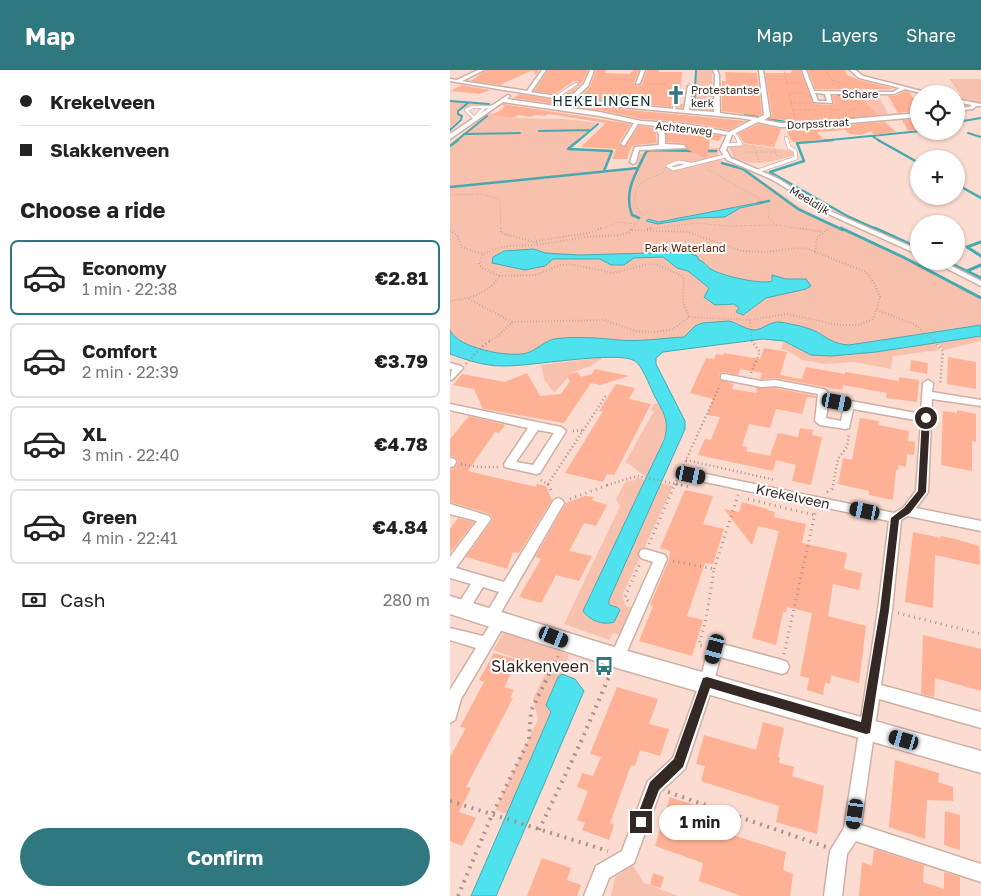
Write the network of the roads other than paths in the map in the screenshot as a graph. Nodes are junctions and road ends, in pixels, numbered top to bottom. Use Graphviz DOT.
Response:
graph roads {
  1 [pos="482,70"];
  2 [pos="544,70"];
  3 [pos="592,70"];
  4 [pos="642,70"];
  5 [pos="715,70"];
  6 [pos="761,70"];
  7 [pos="804,70"];
  8 [pos="852,70"];
  9 [pos="450,80"];
  10 [pos="458,81"];
  11 [pos="638,83"];
  12 [pos="576,84"];
  13 [pos="690,86"];
  14 [pos="905,87"];
  15 [pos="910,88"];
  16 [pos="518,90"];
  17 [pos="529,92"];
  18 [pos="812,92"];
  19 [pos="827,93"];
  20 [pos="556,97"];
  21 [pos="628,97"];
  22 [pos="675,99"];
  23 [pos="503,100"];
  24 [pos="570,100"];
  25 [pos="624,101"];
  26 [pos="965,102"];
  27 [pos="978,104"];
  28 [pos="494,107"];
  29 [pos="484,108"];
  30 [pos="965,109"];
  31 [pos="674,111"];
  32 [pos="685,112"];
  33 [pos="716,114"];
  34 [pos="910,116"];
  35 [pos="761,119"];
  36 [pos="637,122"];
  37 [pos="658,125"];
  38 [pos="714,130"];
  39 [pos="732,133"];
  40 [pos="450,137"];
  41 [pos="786,138"];
  42 [pos="624,144"];
  43 [pos="662,146"];
  44 [pos="724,146"];
  45 [pos="684,147"];
  46 [pos="725,156"];
  47 [pos="633,162"];
  48 [pos="673,169"];
  49 [pos="758,170"];
  50 [pos="910,248"];
  51 [pos="954,270"];
  52 [pos="981,284"];
  53 [pos="450,366"];
  54 [pos="450,377"];
  55 [pos="724,377"];
  56 [pos="824,400"];
  57 [pos="981,403"];
  58 [pos="852,405"];
  59 [pos="450,407"];
  60 [pos="926,418"];
  61 [pos="535,426"];
  62 [pos="691,475"];
  63 [pos="558,504"];
  64 [pos="450,509"];
  65 [pos="907,510"];
  66 [pos="895,518"];
  67 [pos="981,526"];
  68 [pos="645,554"];
  69 [pos="450,567"];
  70 [pos="450,572"];
  71 [pos="480,580"];
  72 [pos="508,589"];
  73 [pos="456,607"];
  74 [pos="495,618"];
  75 [pos="450,634"];
  76 [pos="486,644"];
  77 [pos="617,658"];
  78 [pos="782,667"];
  79 [pos="707,682"];
  80 [pos="873,690"];
  81 [pos="450,715"];
  82 [pos="981,720"];
  83 [pos="866,729"];
  84 [pos="981,762"];
  85 [pos="852,831"];
  86 [pos="981,872"];
  87 [pos="593,896"];
  88 [pos="832,896"];
  1 -- 10 [label="street"];
  2 -- 17 [label="street"];
  3 -- 24 [label="street"];
  4 -- 11 [label="street"];
  5 -- 33 [label="street"];
  6 -- 35 [label="street"];
  7 -- 18 [label="street"];
  8 -- 14 [label="street"];
  9 -- 10 [label="street, Dorpsstraat"];
  10 -- 16 [label="street, Dorpsstraat"];
  12 -- 20 [label="lane"];
  13 -- 32 [label="street"];
  14 -- 15 [label="street"];
  14 -- 19 [label="street, Schare"];
  16 -- 17 [label="street, Dorpsstraat"];
  16 -- 23 [label="street"];
  17 -- 20 [label="street, Dorpsstraat"];
  18 -- 19 [label="street, Schare"];
  18 -- 19 [label="street"];
  20 -- 24 [label="street, Dorpsstraat"];
  21 -- 25 [label="lane"];
  22 -- 31 [label="lane"];
  23 -- 28 [label="street"];
  23 -- 36 [label="street, Achterweg"];
  24 -- 31 [label="street, Dorpsstraat"];
  26 -- 27 [label="street"];
  27 -- 30 [label="street"];
  28 -- 29 [label="lane"];
  28 -- 40 [label="street"];
  29 -- 29 [label="lane"];
  31 -- 32 [label="street, Dorpsstraat"];
  32 -- 33 [label="street, Dorpsstraat"];
  33 -- 35 [label="street, Dorpsstraat"];
  33 -- 38 [label="street"];
  34 -- 35 [label="street, Dorpsstraat"];
  35 -- 39 [label="street"];
  36 -- 37 [label="street, Achterweg"];
  36 -- 42 [label="street, Achterweg"];
  37 -- 38 [label="street, Achterweg"];
  37 -- 43 [label="street"];
  38 -- 39 [label="street, Achterweg"];
  39 -- 44 [label="street"];
  39 -- 44 [label="lane"];
  41 -- 49 [label="lane"];
  43 -- 45 [label="street"];
  43 -- 47 [label="street"];
  44 -- 46 [label="street"];
  46 -- 48 [label="lane"];
  46 -- 49 [label="street, Meeldijk"];
  49 -- 50 [label="street, Meeldijk"];
  51 -- 52 [label="street"];
  53 -- 54 [label="street"];
  55 -- 56 [label="street"];
  56 -- 58 [label="street"];
  56 -- 58 [label="street"];
  57 -- 60 [label="street"];
  58 -- 60 [label="street"];
  59 -- 61 [label="street"];
  60 -- 65 [label="street"];
  61 -- 61 [label="street"];
  62 -- 66 [label="street, Krekelveen"];
  63 -- 72 [label="street"];
  64 -- 69 [label="street"];
  65 -- 66 [label="street"];
  65 -- 67 [label="street"];
  66 -- 80 [label="street"];
  68 -- 77 [label="street"];
  70 -- 71 [label="street"];
  71 -- 72 [label="street"];
  71 -- 73 [label="street"];
  72 -- 74 [label="street"];
  73 -- 74 [label="street"];
  74 -- 76 [label="street"];
  74 -- 77 [label="street"];
  75 -- 76 [label="street"];
  76 -- 81 [label="street"];
  77 -- 79 [label="street"];
  78 -- 79 [label="street"];
  79 -- 83 [label="street"];
  79 -- 87 [label="street"];
  80 -- 82 [label="street"];
  80 -- 83 [label="street"];
  83 -- 84 [label="street"];
  83 -- 85 [label="street"];
  85 -- 86 [label="street"];
  85 -- 88 [label="street"];
}
